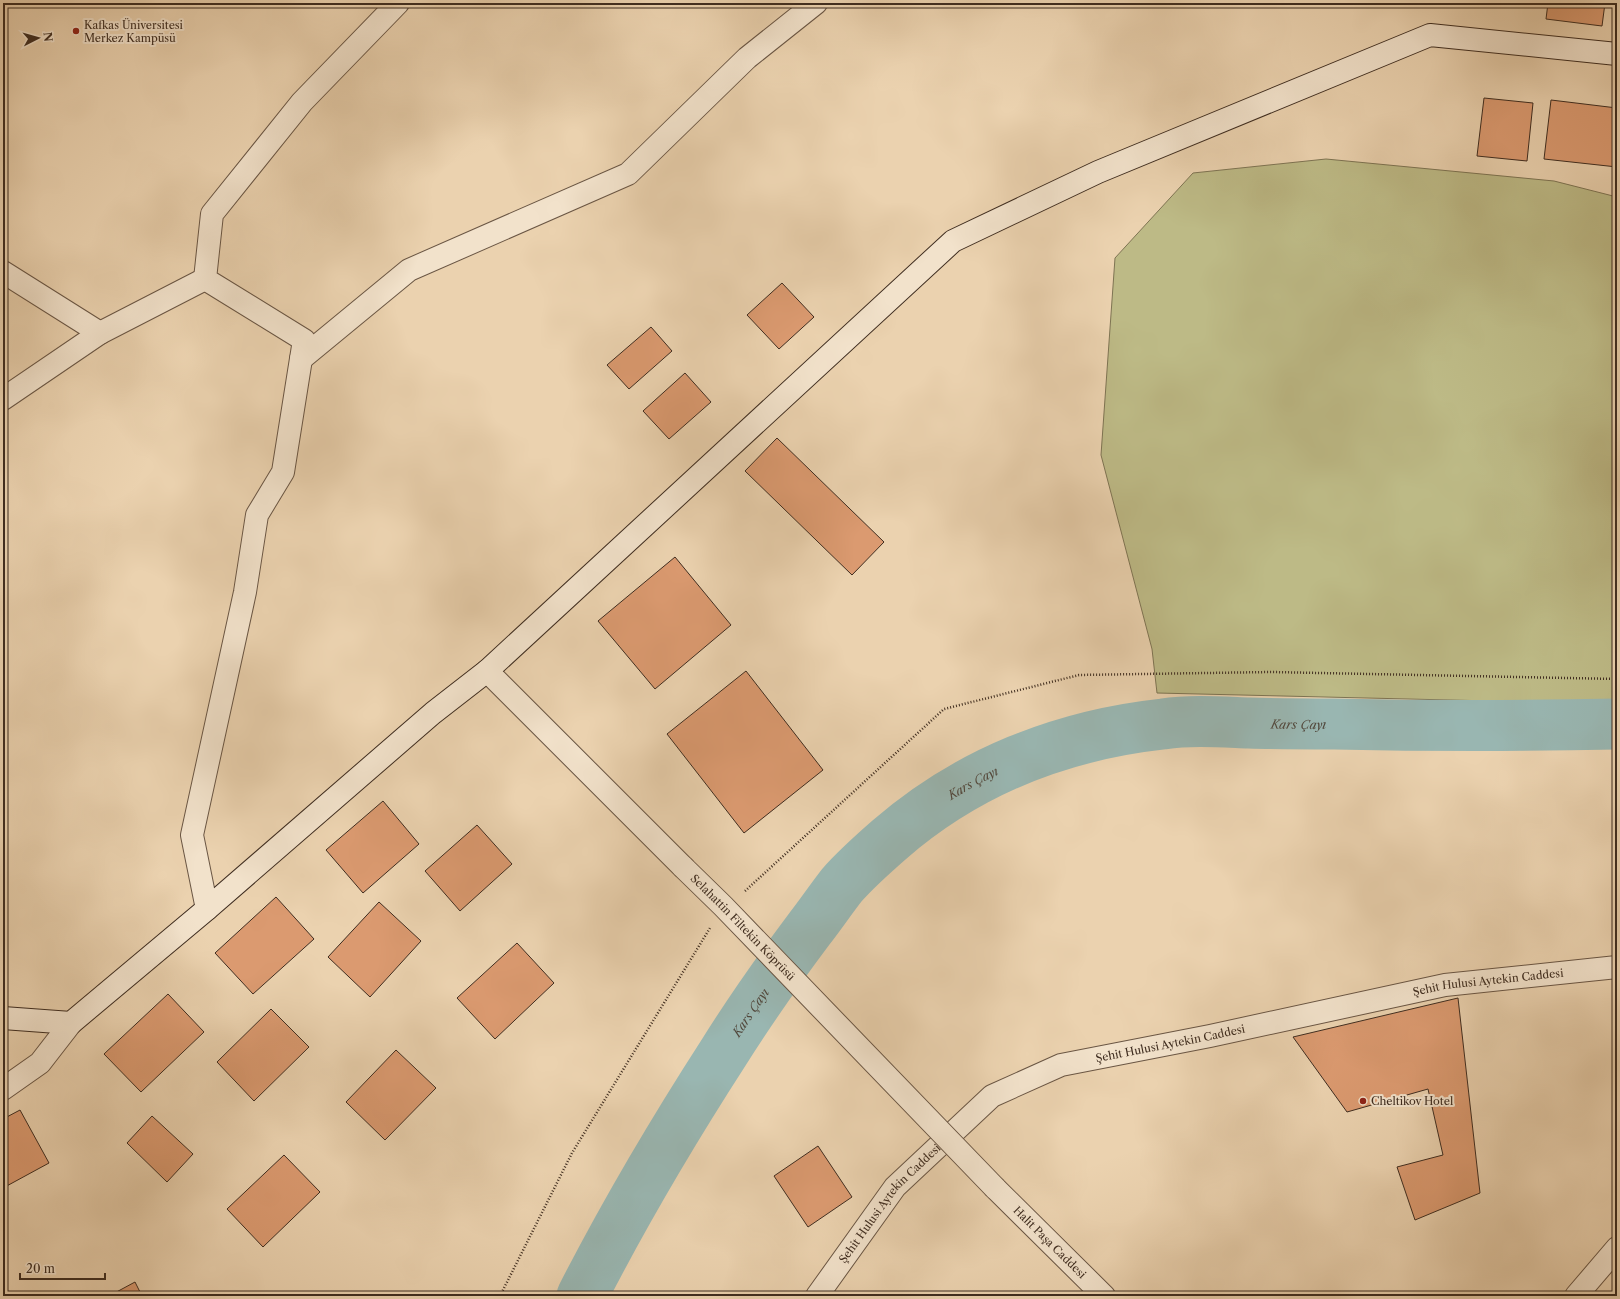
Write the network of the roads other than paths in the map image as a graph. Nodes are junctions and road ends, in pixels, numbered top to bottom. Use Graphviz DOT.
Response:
graph roads {
  1 [pos="398,3"];
  2 [pos="816,3"];
  3 [pos="1617,54"];
  4 [pos="3,272"];
  5 [pos="205,279"];
  6 [pos="100,333"];
  7 [pos="301,359"];
  8 [pos="3,399"];
  9 [pos="487,671"];
  10 [pos="207,910"];
  11 [pos="1617,967"];
  12 [pos="3,1018"];
  13 [pos="71,1023"];
  14 [pos="3,1089"];
  15 [pos="995,1188"];
  16 [pos="1617,1248"];
  17 [pos="817,1296"];
  18 [pos="1104,1296"];
  19 [pos="1576,1296"];
  1 -- 5 [label="street"];
  2 -- 7 [label="street"];
  3 -- 9 [label="street"];
  4 -- 6 [label="street"];
  5 -- 6 [label="street"];
  5 -- 7 [label="street"];
  6 -- 8 [label="street"];
  7 -- 10 [label="street"];
  9 -- 10 [label="street"];
  9 -- 15 [label="street, Selahattin Filtekin Köprüsü, bridge"];
  10 -- 13 [label="street"];
  11 -- 17 [label="street, Şehit Hulusi Aytekin Caddesi"];
  12 -- 13 [label="street"];
  13 -- 14 [label="street"];
  15 -- 18 [label="street, Halit Paşa Caddesi"];
  16 -- 19 [label="street"];
}
